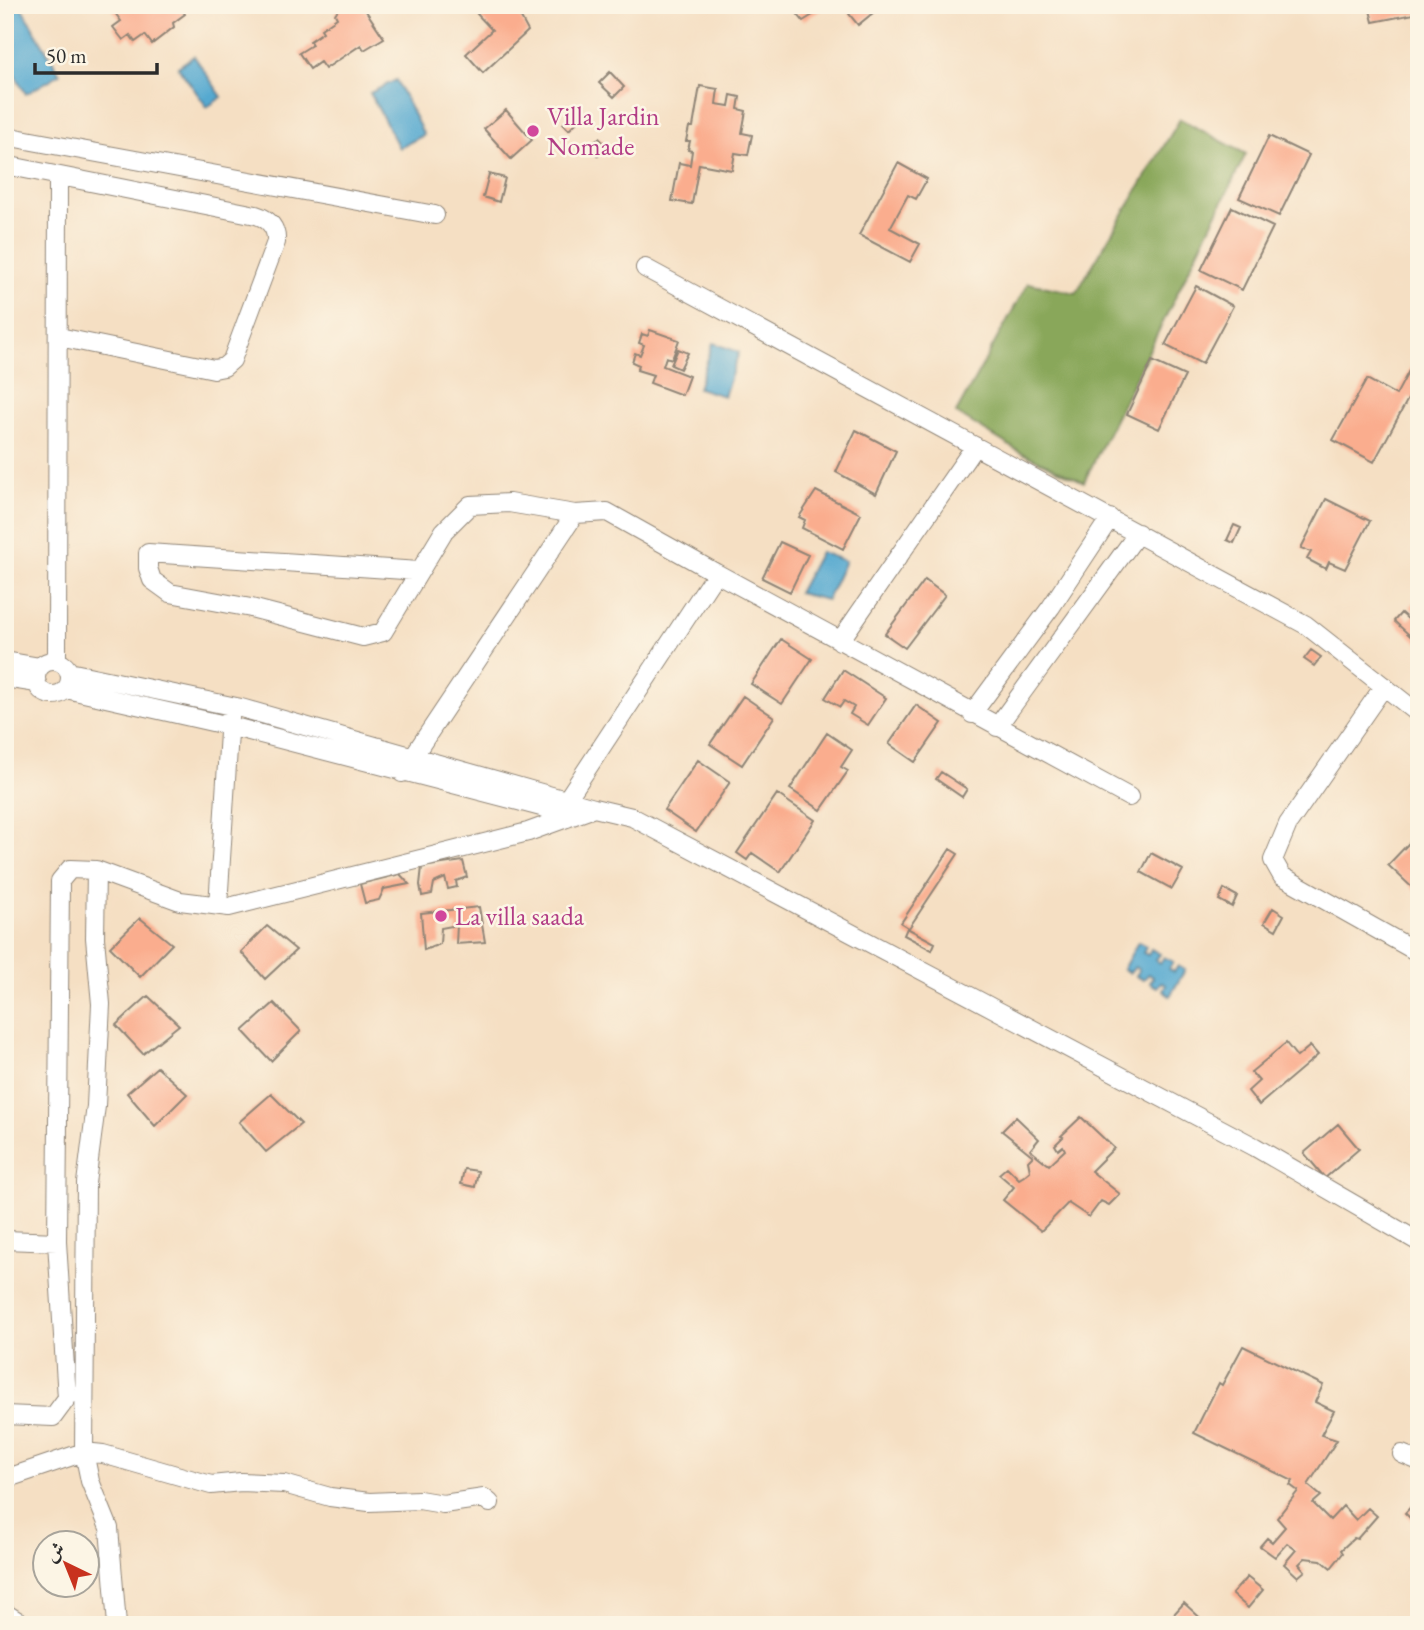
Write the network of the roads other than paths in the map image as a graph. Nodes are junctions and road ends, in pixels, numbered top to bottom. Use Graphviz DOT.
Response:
graph roads {
  1 [pos="5,136"];
  2 [pos="5,165"];
  3 [pos="58,178"];
  4 [pos="435,215"];
  5 [pos="645,268"];
  6 [pos="60,337"];
  7 [pos="975,446"];
  8 [pos="575,514"];
  9 [pos="1110,518"];
  10 [pos="1138,533"];
  11 [pos="419,571"];
  12 [pos="716,573"];
  13 [pos="840,641"];
  14 [pos="1026,641"];
  15 [pos="1053,654"];
  16 [pos="5,661"];
  17 [pos="64,674"];
  18 [pos="38,675"];
  19 [pos="5,678"];
  20 [pos="1384,686"];
  21 [pos="231,706"];
  22 [pos="972,714"];
  23 [pos="1419,714"];
  24 [pos="230,726"];
  25 [pos="997,727"];
  26 [pos="414,755"];
  27 [pos="402,773"];
  28 [pos="1129,797"];
  29 [pos="564,811"];
  30 [pos="96,870"];
  31 [pos="218,906"];
  32 [pos="1419,953"];
  33 [pos="5,1240"];
  34 [pos="57,1242"];
  35 [pos="1419,1242"];
  36 [pos="5,1415"];
  37 [pos="84,1452"];
  38 [pos="5,1479"];
  39 [pos="490,1503"];
  40 [pos="5,1612"];
  41 [pos="23,1625"];
  42 [pos="117,1625"];
  1 -- 4 [label="street"];
  2 -- 3 [label="street"];
  3 -- 6 [label="street"];
  3 -- 6 [label="street"];
  5 -- 7 [label="street"];
  6 -- 17 [label="street"];
  7 -- 9 [label="street"];
  7 -- 13 [label="street"];
  8 -- 11 [label="street"];
  8 -- 12 [label="street"];
  8 -- 26 [label="street"];
  9 -- 10 [label="street"];
  9 -- 14 [label="street"];
  10 -- 15 [label="street"];
  10 -- 20 [label="street"];
  11 -- 11 [label="street"];
  12 -- 13 [label="street"];
  12 -- 29 [label="street"];
  13 -- 22 [label="street"];
  14 -- 15 [label="street"];
  14 -- 22 [label="street"];
  15 -- 25 [label="street"];
  16 -- 18 [label="street"];
  17 -- 18 [label="street"];
  17 -- 18 [label="street"];
  17 -- 21 [label="street"];
  17 -- 24 [label="street"];
  18 -- 19 [label="street"];
  20 -- 23 [label="street"];
  20 -- 32 [label="street"];
  21 -- 24 [label="street"];
  21 -- 26 [label="street"];
  22 -- 25 [label="street"];
  24 -- 27 [label="street"];
  24 -- 31 [label="street"];
  25 -- 28 [label="street"];
  26 -- 27 [label="street"];
  26 -- 29 [label="street"];
  27 -- 29 [label="street"];
  29 -- 31 [label="street"];
  29 -- 35 [label="street"];
  30 -- 31 [label="street"];
  30 -- 34 [label="street"];
  30 -- 37 [label="street"];
  33 -- 34 [label="street"];
  34 -- 36 [label="street"];
  37 -- 38 [label="street"];
  37 -- 39 [label="street"];
  37 -- 42 [label="street"];
  40 -- 41 [label="street"];
}
